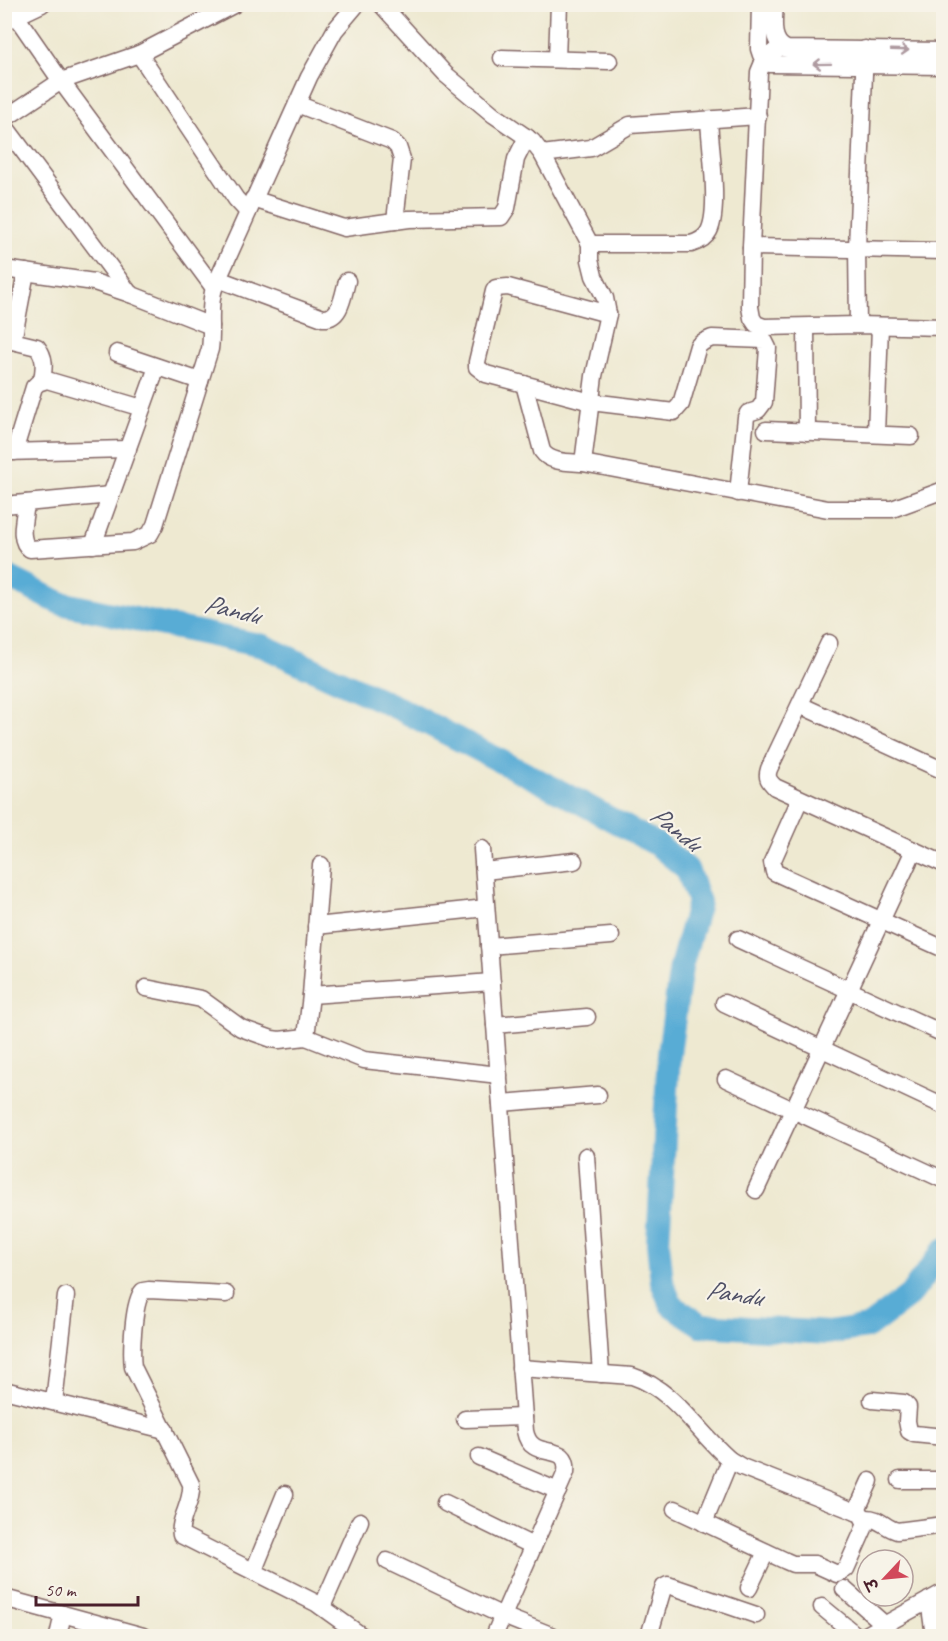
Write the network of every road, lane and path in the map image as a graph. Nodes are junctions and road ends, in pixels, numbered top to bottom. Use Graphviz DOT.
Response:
graph roads {
  1 [pos="42,4"];
  2 [pos="235,4"];
  3 [pos="357,4"];
  4 [pos="381,4"];
  5 [pos="559,4"];
  6 [pos="760,4"];
  7 [pos="775,4"];
  8 [pos="10,19"];
  9 [pos="780,47"];
  10 [pos="944,51"];
  11 [pos="140,54"];
  12 [pos="864,56"];
  13 [pos="502,58"];
  14 [pos="558,59"];
  15 [pos="764,60"];
  16 [pos="609,61"];
  17 [pos="944,66"];
  18 [pos="61,81"];
  19 [pos="297,104"];
  20 [pos="758,116"];
  21 [pos="4,119"];
  22 [pos="709,120"];
  23 [pos="4,125"];
  24 [pos="527,137"];
  25 [pos="542,154"];
  26 [pos="251,205"];
  27 [pos="395,220"];
  28 [pos="590,244"];
  29 [pos="751,247"];
  30 [pos="858,248"];
  31 [pos="944,251"];
  32 [pos="4,269"];
  33 [pos="26,272"];
  34 [pos="347,281"];
  35 [pos="216,284"];
  36 [pos="130,294"];
  37 [pos="608,314"];
  38 [pos="858,325"];
  39 [pos="211,326"];
  40 [pos="880,326"];
  41 [pos="806,327"];
  42 [pos="944,327"];
  43 [pos="9,340"];
  44 [pos="117,354"];
  45 [pos="157,367"];
  46 [pos="42,381"];
  47 [pos="200,381"];
  48 [pos="524,384"];
  49 [pos="591,402"];
  50 [pos="142,408"];
  51 [pos="766,430"];
  52 [pos="807,432"];
  53 [pos="876,434"];
  54 [pos="911,436"];
  55 [pos="128,449"];
  56 [pos="9,452"];
  57 [pos="583,463"];
  58 [pos="944,490"];
  59 [pos="738,493"];
  60 [pos="111,495"];
  61 [pos="26,503"];
  62 [pos="4,505"];
  63 [pos="93,545"];
  64 [pos="829,643"];
  65 [pos="800,705"];
  66 [pos="944,771"];
  67 [pos="800,799"];
  68 [pos="482,849"];
  69 [pos="914,850"];
  70 [pos="574,861"];
  71 [pos="944,864"];
  72 [pos="321,865"];
  73 [pos="484,870"];
  74 [pos="486,908"];
  75 [pos="881,921"];
  76 [pos="316,926"];
  77 [pos="611,936"];
  78 [pos="738,939"];
  79 [pos="489,946"];
  80 [pos="944,949"];
  81 [pos="492,982"];
  82 [pos="146,988"];
  83 [pos="849,990"];
  84 [pos="311,995"];
  85 [pos="724,1003"];
  86 [pos="587,1017"];
  87 [pos="495,1025"];
  88 [pos="944,1034"];
  89 [pos="306,1037"];
  90 [pos="822,1049"];
  91 [pos="499,1075"];
  92 [pos="726,1079"];
  93 [pos="598,1095"];
  94 [pos="501,1103"];
  95 [pos="944,1106"];
  96 [pos="793,1110"];
  97 [pos="586,1156"];
  98 [pos="944,1180"];
  99 [pos="756,1190"];
  100 [pos="226,1294"];
  101 [pos="66,1296"];
  102 [pos="520,1368"];
  103 [pos="601,1374"];
  104 [pos="4,1390"];
  105 [pos="872,1400"];
  106 [pos="54,1402"];
  107 [pos="524,1417"];
  108 [pos="465,1419"];
  109 [pos="165,1430"];
  110 [pos="944,1437"];
  111 [pos="480,1457"];
  112 [pos="730,1460"];
  113 [pos="900,1480"];
  114 [pos="944,1480"];
  115 [pos="870,1481"];
  116 [pos="558,1491"];
  117 [pos="285,1494"];
  118 [pos="445,1503"];
  119 [pos="675,1509"];
  120 [pos="860,1515"];
  121 [pos="360,1521"];
  122 [pos="704,1522"];
  123 [pos="944,1525"];
  124 [pos="534,1546"];
  125 [pos="766,1552"];
  126 [pos="387,1561"];
  127 [pos="254,1570"];
  128 [pos="749,1588"];
  129 [pos="844,1589"];
  130 [pos="939,1595"];
  131 [pos="4,1598"];
  132 [pos="322,1607"];
  133 [pos="822,1607"];
  134 [pos="63,1614"];
  135 [pos="756,1615"];
  136 [pos="503,1616"];
  137 [pos="884,1624"];
  138 [pos="58,1636"];
  139 [pos="143,1636"];
  140 [pos="362,1636"];
  141 [pos="494,1636"];
  142 [pos="553,1636"];
  143 [pos="649,1636"];
  144 [pos="856,1636"];
  145 [pos="864,1636"];
  146 [pos="934,1636"];
  1 -- 8 [label="street"];
  2 -- 11 [label="street"];
  3 -- 19 [label="street"];
  4 -- 24 [label="street"];
  5 -- 14 [label="street"];
  6 -- 15 [label="street"];
  7 -- 9 [label="street"];
  8 -- 18 [label="street"];
  9 -- 12 [label="street"];
  9 -- 15 [label="street"];
  12 -- 10 [label="street, one-way"];
  11 -- 18 [label="street"];
  11 -- 26 [label="street"];
  12 -- 15 [label="street, one-way"];
  12 -- 17 [label="street"];
  12 -- 30 [label="street"];
  13 -- 14 [label="street"];
  14 -- 16 [label="street"];
  15 -- 20 [label="street"];
  18 -- 21 [label="street"];
  18 -- 35 [label="street"];
  19 -- 26 [label="street"];
  19 -- 27 [label="street"];
  20 -- 22 [label="street"];
  20 -- 29 [label="street"];
  22 -- 25 [label="street"];
  22 -- 28 [label="street"];
  23 -- 36 [label="street"];
  24 -- 25 [label="street"];
  24 -- 27 [label="street"];
  25 -- 28 [label="street"];
  26 -- 27 [label="street"];
  26 -- 35 [label="street"];
  28 -- 37 [label="street"];
  29 -- 30 [label="street"];
  29 -- 41 [label="street"];
  30 -- 31 [label="street"];
  30 -- 38 [label="street"];
  32 -- 33 [label="street"];
  33 -- 36 [label="street"];
  33 -- 43 [label="street"];
  34 -- 35 [label="street"];
  35 -- 39 [label="street"];
  36 -- 39 [label="street"];
  37 -- 48 [label="street"];
  37 -- 49 [label="street"];
  38 -- 40 [label="street"];
  38 -- 41 [label="street"];
  39 -- 47 [label="street"];
  40 -- 42 [label="street"];
  40 -- 53 [label="street"];
  41 -- 52 [label="street"];
  43 -- 46 [label="street"];
  44 -- 45 [label="street"];
  45 -- 47 [label="street"];
  45 -- 50 [label="street"];
  46 -- 50 [label="street"];
  46 -- 56 [label="street"];
  47 -- 63 [label="street"];
  48 -- 49 [label="street"];
  48 -- 57 [label="street"];
  49 -- 57 [label="street"];
  49 -- 59 [label="street"];
  50 -- 55 [label="street"];
  51 -- 52 [label="street"];
  52 -- 53 [label="street"];
  53 -- 54 [label="street"];
  55 -- 56 [label="street"];
  55 -- 60 [label="street"];
  57 -- 59 [label="street"];
  58 -- 59 [label="street"];
  60 -- 61 [label="street"];
  60 -- 63 [label="street"];
  61 -- 62 [label="street"];
  61 -- 63 [label="street"];
  64 -- 65 [label="street"];
  65 -- 66 [label="street"];
  65 -- 67 [label="street"];
  67 -- 69 [label="street"];
  67 -- 75 [label="street"];
  68 -- 73 [label="street"];
  69 -- 71 [label="street"];
  69 -- 75 [label="street"];
  70 -- 73 [label="street"];
  72 -- 76 [label="street"];
  73 -- 74 [label="street"];
  74 -- 76 [label="street"];
  74 -- 79 [label="street"];
  75 -- 80 [label="street"];
  75 -- 83 [label="street"];
  76 -- 84 [label="street"];
  77 -- 79 [label="street"];
  78 -- 83 [label="street"];
  79 -- 81 [label="street"];
  81 -- 84 [label="street"];
  81 -- 87 [label="street"];
  82 -- 89 [label="street"];
  83 -- 88 [label="street"];
  83 -- 90 [label="street"];
  84 -- 89 [label="street"];
  85 -- 90 [label="street"];
  86 -- 87 [label="street"];
  87 -- 91 [label="street"];
  89 -- 91 [label="street"];
  90 -- 95 [label="street"];
  90 -- 96 [label="street"];
  91 -- 94 [label="street"];
  92 -- 96 [label="street"];
  93 -- 94 [label="street"];
  94 -- 102 [label="street"];
  96 -- 98 [label="street"];
  96 -- 99 [label="street"];
  97 -- 103 [label="street"];
  100 -- 109 [label="street"];
  101 -- 106 [label="street"];
  102 -- 103 [label="street"];
  102 -- 107 [label="street"];
  103 -- 112 [label="street"];
  104 -- 106 [label="street"];
  105 -- 110 [label="street"];
  106 -- 109 [label="street"];
  107 -- 108 [label="street"];
  107 -- 116 [label="street"];
  109 -- 127 [label="street"];
  111 -- 116 [label="street"];
  112 -- 120 [label="street"];
  112 -- 122 [label="street"];
  113 -- 114 [label="street"];
  115 -- 120 [label="street"];
  116 -- 124 [label="street"];
  117 -- 127 [label="street"];
  118 -- 124 [label="street"];
  119 -- 122 [label="street"];
  120 -- 123 [label="street"];
  120 -- 125 [label="street"];
  121 -- 132 [label="street"];
  122 -- 125 [label="street"];
  124 -- 136 [label="street"];
  125 -- 128 [label="street"];
  126 -- 136 [label="street"];
  127 -- 132 [label="street"];
  129 -- 137 [label="street"];
  130 -- 137 [label="street"];
  130 -- 146 [label="street"];
  131 -- 134 [label="street"];
  132 -- 140 [label="street"];
  133 -- 144 [label="street"];
  134 -- 138 [label="street"];
  134 -- 139 [label="street"];
  135 -- 143 [label="street"];
  136 -- 141 [label="street"];
  136 -- 142 [label="street"];
  137 -- 145 [label="street"];
}
